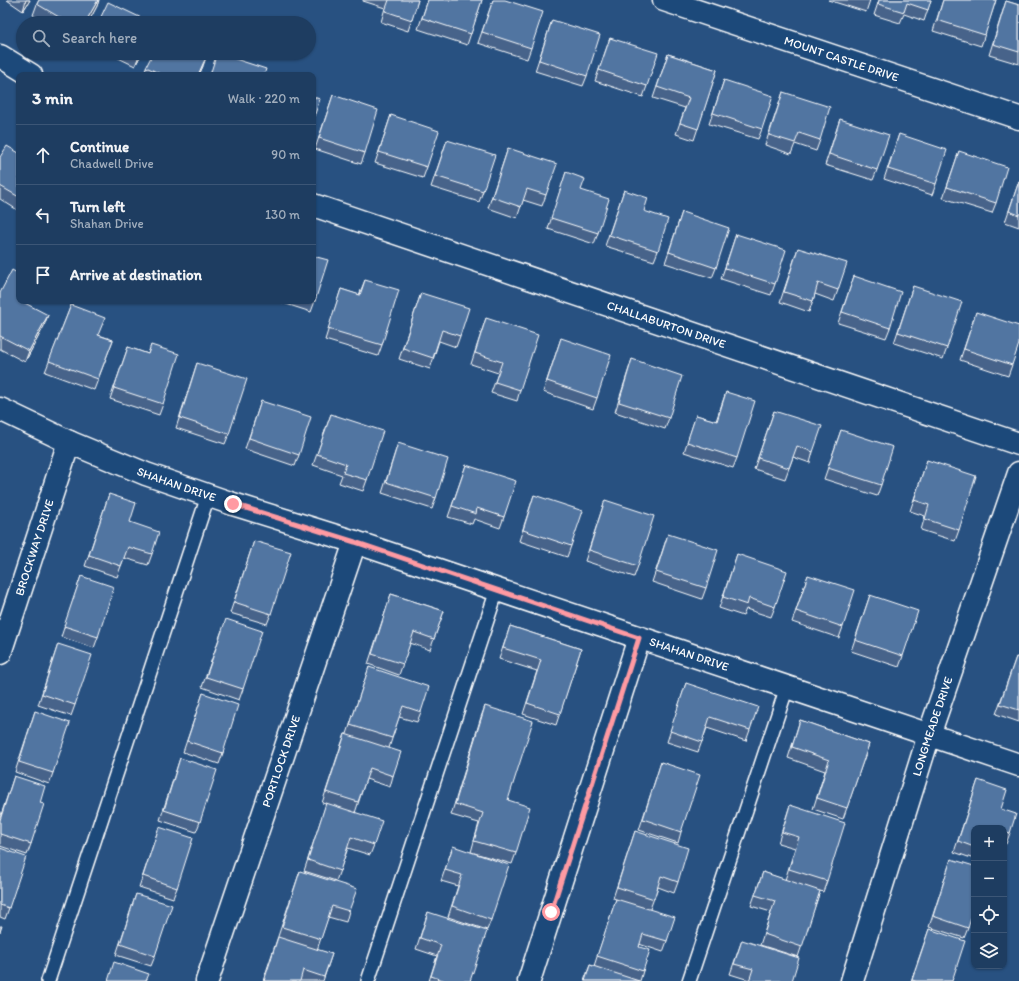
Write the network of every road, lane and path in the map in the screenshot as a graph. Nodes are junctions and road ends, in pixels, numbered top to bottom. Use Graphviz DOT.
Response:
graph roads {
  1 [pos="664,0"];
  2 [pos="0,56"];
  3 [pos="26,72"];
  4 [pos="1019,118"];
  5 [pos="316,206"];
  6 [pos="0,410"];
  7 [pos="69,442"];
  8 [pos="1019,444"];
  9 [pos="1019,473"];
  10 [pos="208,496"];
  11 [pos="355,542"];
  12 [pos="498,590"];
  13 [pos="639,638"];
  14 [pos="0,653"];
  15 [pos="786,687"];
  16 [pos="929,734"];
  17 [pos="1019,765"];
  18 [pos="48,981"];
  19 [pos="207,981"];
  20 [pos="368,981"];
  21 [pos="529,981"];
  22 [pos="689,981"];
  23 [pos="852,981"];
  1 -- 4 [label="street, MOUNT CASTLE DRIVE"];
  2 -- 3 [label="street"];
  5 -- 8 [label="street, CHALLABURTON DRIVE"];
  6 -- 7 [label="street, SHAHAN DRIVE"];
  7 -- 10 [label="street, SHAHAN DRIVE"];
  7 -- 14 [label="street, BROCKWAY DRIVE"];
  9 -- 16 [label="street, LONGMEADE DRIVE"];
  10 -- 11 [label="street, SHAHAN DRIVE"];
  10 -- 18 [label="lane"];
  11 -- 12 [label="street, SHAHAN DRIVE"];
  11 -- 19 [label="street, PORTLOCK DRIVE"];
  12 -- 13 [label="street, SHAHAN DRIVE"];
  12 -- 20 [label="lane"];
  13 -- 15 [label="street, SHAHAN DRIVE"];
  13 -- 21 [label="street"];
  15 -- 16 [label="street, SHAHAN DRIVE"];
  15 -- 22 [label="lane"];
  16 -- 17 [label="street, SHAHAN DRIVE"];
  16 -- 23 [label="street, LONGMEADE DRIVE"];
}
